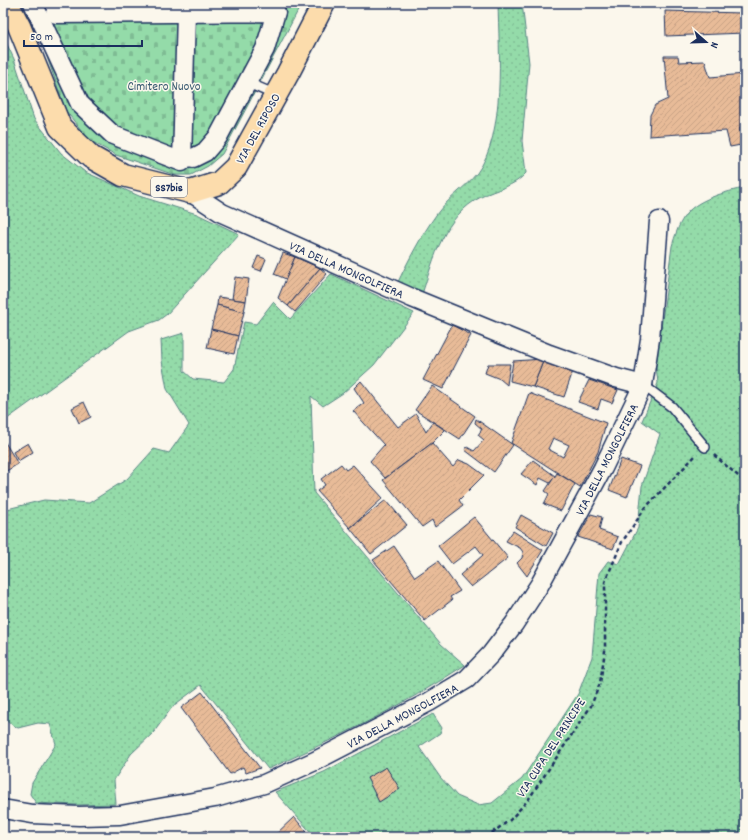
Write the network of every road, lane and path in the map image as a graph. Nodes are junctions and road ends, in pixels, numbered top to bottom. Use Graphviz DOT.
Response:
graph roads {
  1 [pos="7,3"];
  2 [pos="33,3"];
  3 [pos="56,3"];
  4 [pos="324,3"];
  5 [pos="276,8"];
  6 [pos="186,12"];
  7 [pos="248,83"];
  8 [pos="276,95"];
  9 [pos="187,160"];
  10 [pos="190,192"];
  11 [pos="659,221"];
  12 [pos="643,385"];
  13 [pos="705,447"];
  14 [pos="745,482"];
  15 [pos="3,809"];
  16 [pos="486,837"];
  1 -- 10 [label="main road, SS7bis"];
  2 -- 9 [label="street"];
  3 -- 6 [label="street"];
  4 -- 8 [label="main road, VIA DEL RIPOSO / SS7bis"];
  5 -- 6 [label="street"];
  5 -- 7 [label="street"];
  6 -- 9 [label="street"];
  7 -- 8 [label="lane"];
  7 -- 9 [label="street"];
  8 -- 10 [label="main road, VIA DEL RIPOSO / SS7bis"];
  10 -- 12 [label="street, VIA DELLA MONGOLFIERA"];
  11 -- 12 [label="street, VIA DELLA MONGOLFIERA"];
  12 -- 13 [label="lane"];
  12 -- 15 [label="street, VIA DELLA MONGOLFIERA"];
  13 -- 14 [label="path"];
  13 -- 16 [label="path, VIA CUPA DEL PRINCIPE"];
}
